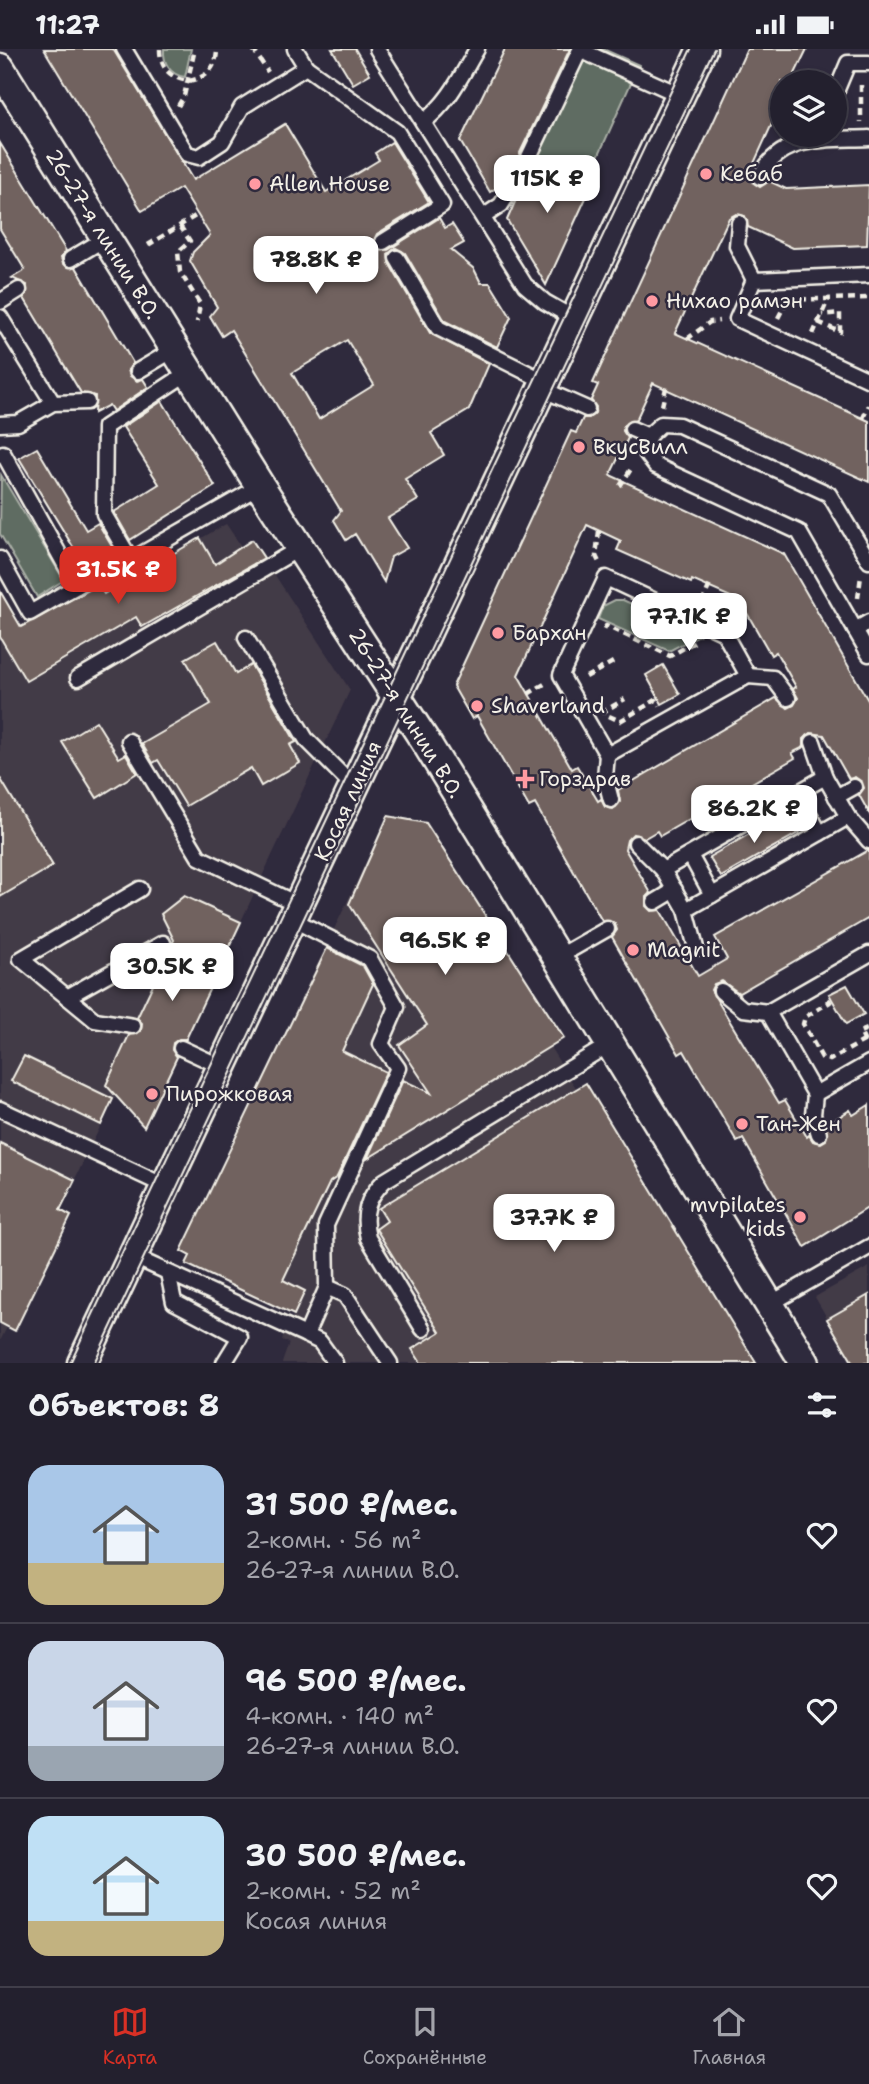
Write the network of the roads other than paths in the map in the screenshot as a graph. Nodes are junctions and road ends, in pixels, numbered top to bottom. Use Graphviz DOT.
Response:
graph roads {
  1 [pos="124,49"];
  2 [pos="295,49"];
  3 [pos="377,49"];
  4 [pos="477,49"];
  5 [pos="702,49"];
  6 [pos="865,63"];
  7 [pos="306,67"];
  8 [pos="0,68"];
  9 [pos="845,70"];
  10 [pos="680,95"];
  11 [pos="423,122"];
  12 [pos="847,139"];
  13 [pos="865,139"];
  14 [pos="788,147"];
  15 [pos="529,157"];
  16 [pos="519,176"];
  17 [pos="760,177"];
  18 [pos="483,217"];
  19 [pos="739,223"];
  20 [pos="106,238"];
  21 [pos="383,242"];
  22 [pos="397,258"];
  23 [pos="71,259"];
  24 [pos="869,275"];
  25 [pos="754,280"];
  26 [pos="19,290"];
  27 [pos="0,302"];
  28 [pos="0,317"];
  29 [pos="575,319"];
  30 [pos="182,361"];
  31 [pos="138,371"];
  32 [pos="869,380"];
  33 [pos="544,385"];
  34 [pos="87,402"];
  35 [pos="53,403"];
  36 [pos="587,409"];
  37 [pos="0,423"];
  38 [pos="632,429"];
  39 [pos="648,436"];
  40 [pos="0,455"];
  41 [pos="260,485"];
  42 [pos="300,548"];
  43 [pos="0,559"];
  44 [pos="131,560"];
  45 [pos="869,561"];
  46 [pos="77,586"];
  47 [pos="869,622"];
  48 [pos="855,631"];
  49 [pos="246,638"];
  50 [pos="869,654"];
  51 [pos="748,676"];
  52 [pos="78,678"];
  53 [pos="397,698"];
  54 [pos="788,698"];
  55 [pos="129,741"];
  56 [pos="813,742"];
  57 [pos="607,755"];
  58 [pos="825,777"];
  59 [pos="354,787"];
  60 [pos="854,787"];
  61 [pos="797,793"];
  62 [pos="836,797"];
  63 [pos="611,800"];
  64 [pos="848,817"];
  65 [pos="820,833"];
  66 [pos="869,841"];
  67 [pos="636,843"];
  68 [pos="690,855"];
  69 [pos="663,870"];
  70 [pos="140,889"];
  71 [pos="675,890"];
  72 [pos="712,895"];
  73 [pos="655,902"];
  74 [pos="686,910"];
  75 [pos="295,912"];
  76 [pos="607,929"];
  77 [pos="163,943"];
  78 [pos="696,947"];
  79 [pos="869,954"];
  80 [pos="558,957"];
  81 [pos="721,991"];
  82 [pos="67,997"];
  83 [pos="768,1012"];
  84 [pos="134,1026"];
  85 [pos="610,1044"];
  86 [pos="181,1048"];
  87 [pos="869,1063"];
  88 [pos="222,1067"];
  89 [pos="815,1094"];
  90 [pos="0,1109"];
  91 [pos="819,1134"];
  92 [pos="165,1187"];
  93 [pos="869,1247"];
  94 [pos="132,1256"];
  95 [pos="168,1273"];
  96 [pos="327,1287"];
  97 [pos="770,1304"];
  98 [pos="423,1329"];
  99 [pos="306,1335"];
  100 [pos="88,1361"];
  101 [pos="224,1363"];
  102 [pos="335,1363"];
  103 [pos="390,1363"];
  104 [pos="805,1363"];
  1 -- 7 [label="lane"];
  2 -- 7 [label="lane"];
  3 -- 11 [label="lane"];
  4 -- 11 [label="lane"];
  5 -- 10 [label="street, Косая линия"];
  6 -- 9 [label="lane"];
  7 -- 21 [label="lane"];
  8 -- 20 [label="street, 26-27-я линии В.О."];
  10 -- 15 [label="lane"];
  10 -- 29 [label="street, Косая линия"];
  11 -- 18 [label="lane"];
  12 -- 13 [label="lane"];
  14 -- 17 [label="lane"];
  16 -- 18 [label="lane"];
  18 -- 29 [label="lane"];
  19 -- 25 [label="lane"];
  20 -- 23 [label="lane"];
  20 -- 30 [label="street, 26-27-я линии В.О."];
  22 -- 33 [label="lane"];
  24 -- 25 [label="lane"];
  25 -- 32 [label="lane"];
  26 -- 27 [label="lane"];
  28 -- 35 [label="lane"];
  29 -- 33 [label="street, Косая линия"];
  30 -- 31 [label="lane"];
  30 -- 41 [label="street, 26-27-я линии В.О."];
  30 -- 44 [label="lane"];
  33 -- 36 [label="lane"];
  33 -- 53 [label="street, Косая линия"];
  34 -- 35 [label="lane"];
  35 -- 37 [label="lane"];
  38 -- 39 [label="lane"];
  39 -- 45 [label="lane"];
  39 -- 48 [label="lane"];
  40 -- 46 [label="lane"];
  41 -- 42 [label="street, 26-27-я линии В.О."];
  41 -- 44 [label="lane"];
  42 -- 52 [label="lane"];
  42 -- 53 [label="street, 26-27-я линии В.О."];
  43 -- 46 [label="lane"];
  44 -- 46 [label="lane"];
  47 -- 48 [label="lane"];
  48 -- 50 [label="lane"];
  49 -- 59 [label="lane"];
  51 -- 54 [label="lane"];
  51 -- 57 [label="lane"];
  51 -- 57 [label="lane"];
  53 -- 59 [label="street, Косая линия"];
  53 -- 80 [label="street, 26-27-я линии В.О."];
  55 -- 75 [label="lane"];
  56 -- 58 [label="lane"];
  57 -- 63 [label="lane"];
  58 -- 61 [label="lane"];
  58 -- 62 [label="lane"];
  59 -- 75 [label="street, Косая линия"];
  60 -- 62 [label="lane"];
  61 -- 65 [label="lane"];
  61 -- 68 [label="lane"];
  62 -- 64 [label="lane"];
  64 -- 65 [label="lane"];
  64 -- 66 [label="lane"];
  65 -- 72 [label="lane"];
  67 -- 69 [label="lane"];
  68 -- 69 [label="lane"];
  68 -- 72 [label="lane"];
  69 -- 71 [label="lane"];
  70 -- 82 [label="lane"];
  71 -- 73 [label="lane"];
  71 -- 74 [label="lane"];
  72 -- 74 [label="lane"];
  74 -- 78 [label="lane"];
  75 -- 88 [label="street, Косая линия"];
  75 -- 96 [label="lane"];
  76 -- 80 [label="lane"];
  77 -- 82 [label="lane"];
  79 -- 83 [label="lane"];
  80 -- 85 [label="street, 26-27-я линии В.О."];
  81 -- 83 [label="lane"];
  82 -- 84 [label="lane"];
  83 -- 89 [label="lane"];
  85 -- 97 [label="street, 26-27-я линии В.О."];
  85 -- 98 [label="lane"];
  86 -- 88 [label="lane"];
  87 -- 89 [label="lane"];
  88 -- 92 [label="street, Косая линия"];
  89 -- 91 [label="lane"];
  90 -- 92 [label="lane"];
  92 -- 94 [label="street, Косая линия"];
  93 -- 97 [label="lane"];
  94 -- 95 [label="lane"];
  94 -- 100 [label="street, Косая линия"];
  95 -- 99 [label="lane"];
  95 -- 101 [label="lane"];
  96 -- 99 [label="lane"];
  96 -- 103 [label="lane"];
  97 -- 104 [label="street, 26-27-я линии В.О."];
  99 -- 102 [label="lane"];
}
